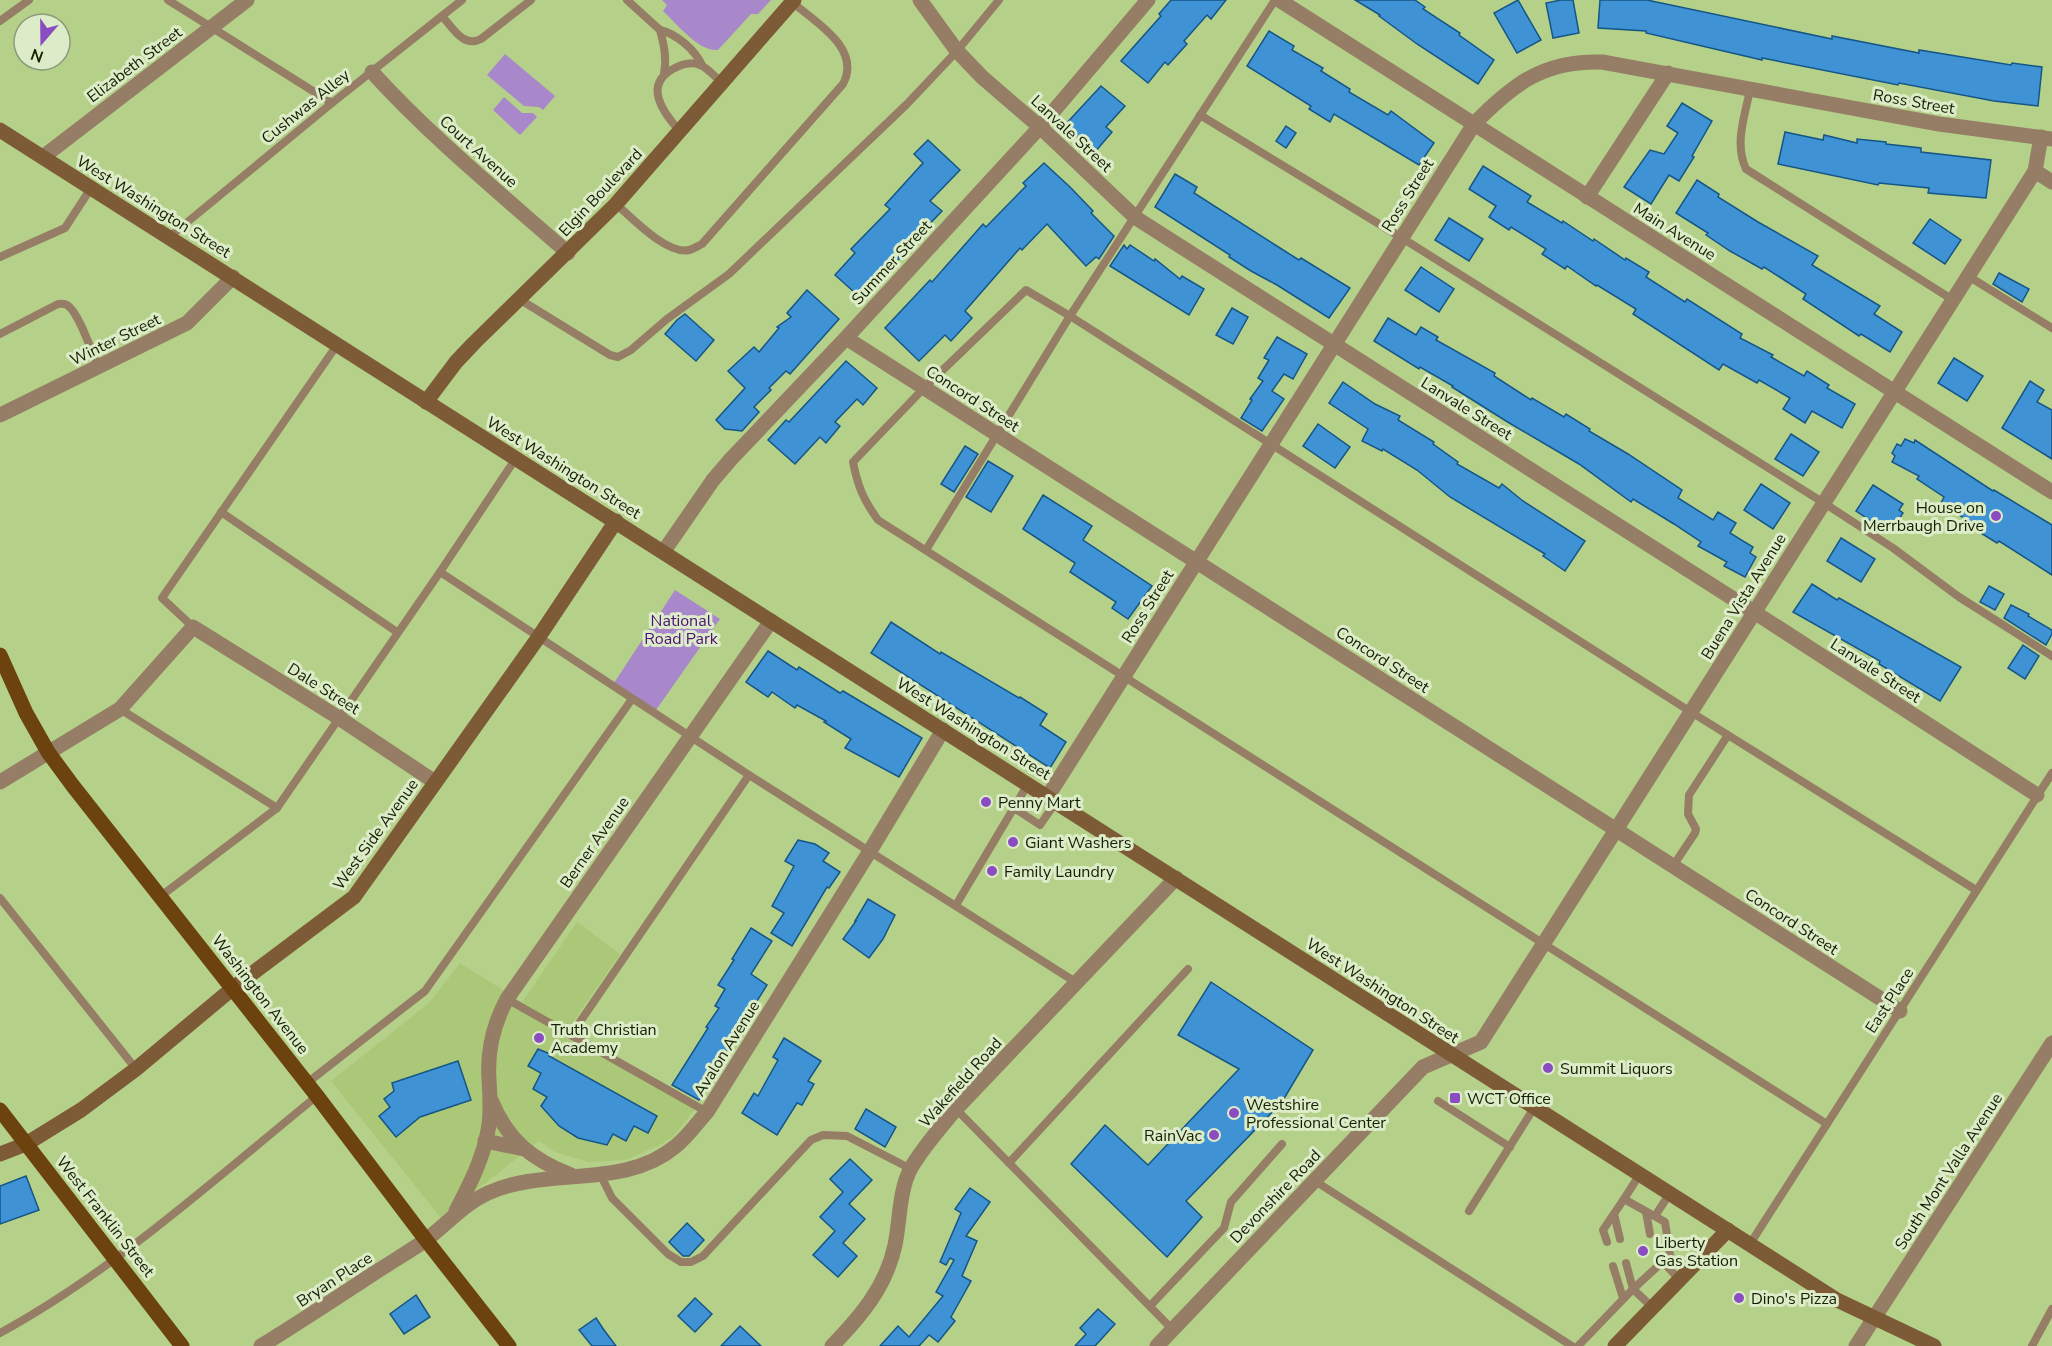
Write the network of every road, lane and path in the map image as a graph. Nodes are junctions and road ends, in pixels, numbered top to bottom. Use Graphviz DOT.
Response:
graph roads {
  1 [pos="29,0"];
  2 [pos="168,0"];
  3 [pos="247,0"];
  4 [pos="462,0"];
  5 [pos="531,0"];
  6 [pos="627,0"];
  7 [pos="920,0"];
  8 [pos="999,0"];
  9 [pos="1148,0"];
  10 [pos="1277,0"];
  11 [pos="793,1"];
  12 [pos="442,16"];
  13 [pos="0,21"];
  14 [pos="213,27"];
  15 [pos="660,30"];
  16 [pos="957,51"];
  17 [pos="702,65"];
  18 [pos="372,72"];
  19 [pos="664,74"];
  20 [pos="1668,74"];
  21 [pos="722,83"];
  22 [pos="1750,90"];
  23 [pos="333,103"];
  24 [pos="1200,116"];
  25 [pos="1474,124"];
  26 [pos="1040,127"];
  27 [pos="0,130"];
  28 [pos="680,131"];
  29 [pos="2046,138"];
  30 [pos="43,157"];
  31 [pos="2035,171"];
  32 [pos="2052,182"];
  33 [pos="91,188"];
  34 [pos="1587,197"];
  35 [pos="616,204"];
  36 [pos="1136,218"];
  37 [pos="168,238"];
  38 [pos="1402,238"];
  39 [pos="568,253"];
  40 [pos="0,257"];
  41 [pos="1968,276"];
  42 [pos="232,277"];
  43 [pos="519,299"];
  44 [pos="1953,300"];
  45 [pos="1070,316"];
  46 [pos="2052,328"];
  47 [pos="0,334"];
  48 [pos="846,338"];
  49 [pos="337,345"];
  50 [pos="1335,345"];
  51 [pos="98,367"];
  52 [pos="924,388"];
  53 [pos="1895,392"];
  54 [pos="426,402"];
  55 [pos="0,414"];
  56 [pos="997,434"];
  57 [pos="1272,444"];
  58 [pos="516,458"];
  59 [pos="2052,492"];
  60 [pos="1824,503"];
  61 [pos="221,512"];
  62 [pos="616,521"];
  63 [pos="926,550"];
  64 [pos="664,551"];
  65 [pos="1197,562"];
  66 [pos="440,572"];
  67 [pos="1754,612"];
  68 [pos="771,621"];
  69 [pos="193,627"];
  70 [pos="397,632"];
  71 [pos="538,638"];
  72 [pos="0,655"];
  73 [pos="2052,656"];
  74 [pos="1124,676"];
  75 [pos="632,699"];
  76 [pos="120,709"];
  77 [pos="1691,712"];
  78 [pos="339,718"];
  79 [pos="943,730"];
  80 [pos="690,735"];
  81 [pos="1728,735"];
  82 [pos="48,752"];
  83 [pos="2052,773"];
  84 [pos="749,775"];
  85 [pos="435,782"];
  86 [pos="0,783"];
  87 [pos="1028,784"];
  88 [pos="2037,795"];
  89 [pos="1052,799"];
  90 [pos="278,808"];
  91 [pos="1014,808"];
  92 [pos="1616,830"];
  93 [pos="870,851"];
  94 [pos="1673,866"];
  95 [pos="1176,878"];
  96 [pos="1977,890"];
  97 [pos="161,896"];
  98 [pos="0,898"];
  99 [pos="956,906"];
  100 [pos="1543,945"];
  101 [pos="1188,969"];
  102 [pos="1077,983"];
  103 [pos="233,988"];
  104 [pos="507,999"];
  105 [pos="1900,1011"];
  106 [pos="571,1035"];
  107 [pos="2052,1043"];
  108 [pos="1451,1055"];
  109 [pos="136,1069"];
  110 [pos="312,1089"];
  111 [pos="491,1100"];
  112 [pos="1438,1101"];
  113 [pos="1534,1108"];
  114 [pos="956,1109"];
  115 [pos="0,1110"];
  116 [pos="707,1112"];
  117 [pos="1827,1124"];
  118 [pos="485,1141"];
  119 [pos="26,1144"];
  120 [pos="1282,1144"];
  121 [pos="1510,1147"];
  122 [pos="524,1149"];
  123 [pos="0,1154"];
  124 [pos="1009,1163"];
  125 [pos="911,1169"];
  126 [pos="600,1174"];
  127 [pos="1640,1174"];
  128 [pos="576,1177"];
  129 [pos="1315,1181"];
  130 [pos="1670,1193"];
  131 [pos="1624,1199"];
  132 [pos="1469,1211"];
  133 [pos="1646,1212"];
  134 [pos="1614,1214"];
  135 [pos="1655,1216"];
  136 [pos="454,1217"];
  137 [pos="1728,1230"];
  138 [pos="1650,1234"];
  139 [pos="1620,1239"];
  140 [pos="426,1240"];
  141 [pos="1607,1242"];
  142 [pos="1750,1244"];
  143 [pos="1653,1257"];
  144 [pos="116,1259"];
  145 [pos="1662,1261"];
  146 [pos="1626,1263"];
  147 [pos="1613,1266"];
  148 [pos="1655,1268"];
  149 [pos="1680,1280"];
  150 [pos="1633,1289"];
  151 [pos="1623,1298"];
  152 [pos="1150,1306"];
  153 [pos="1653,1308"];
  154 [pos="2052,1310"];
  155 [pos="1875,1319"];
  156 [pos="1173,1330"];
  157 [pos="0,1333"];
  158 [pos="182,1346"];
  159 [pos="261,1346"];
  160 [pos="509,1346"];
  161 [pos="832,1346"];
  162 [pos="1157,1346"];
  163 [pos="1572,1346"];
  164 [pos="1578,1346"];
  165 [pos="1616,1346"];
  166 [pos="1856,1346"];
  167 [pos="1934,1346"];
  168 [pos="2032,1346"];
  1 -- 13 [label="lane"];
  2 -- 14 [label="lane"];
  3 -- 14 [label="street, Elizabeth Street"];
  4 -- 12 [label="lane, Cushwas Alley"];
  5 -- 12 [label="lane"];
  6 -- 15 [label="lane"];
  7 -- 16 [label="street, Lanvale Street"];
  8 -- 16 [label="lane"];
  9 -- 26 [label="street, Summer Street"];
  10 -- 24 [label="lane"];
  10 -- 25 [label="street, Main Avenue"];
  11 -- 21 [label="street, Elgin Boulevard"];
  11 -- 35 [label="lane"];
  12 -- 18 [label="lane, Cushwas Alley"];
  14 -- 23 [label="lane"];
  14 -- 30 [label="street, Elizabeth Street"];
  15 -- 17 [label="lane"];
  15 -- 19 [label="lane"];
  16 -- 26 [label="street, Lanvale Street"];
  16 -- 43 [label="lane"];
  17 -- 19 [label="lane"];
  17 -- 21 [label="lane"];
  18 -- 23 [label="lane, Cushwas Alley"];
  18 -- 39 [label="street, Court Avenue"];
  19 -- 28 [label="lane"];
  20 -- 22 [label="street, Ross Street"];
  20 -- 25 [label="street, Ross Street"];
  20 -- 34 [label="street"];
  21 -- 28 [label="street, Elgin Boulevard"];
  22 -- 29 [label="street, Ross Street"];
  22 -- 44 [label="lane"];
  23 -- 37 [label="lane, Cushwas Alley"];
  24 -- 36 [label="lane"];
  24 -- 38 [label="lane"];
  25 -- 34 [label="street, Main Avenue"];
  25 -- 38 [label="street, Ross Street"];
  26 -- 36 [label="street, Lanvale Street"];
  26 -- 48 [label="street, Summer Street"];
  27 -- 30 [label="street, West Washington Street"];
  28 -- 35 [label="street, Elgin Boulevard"];
  29 -- 31 [label="street, Buena Vista Avenue"];
  30 -- 33 [label="street, West Washington Street"];
  31 -- 32 [label="street"];
  31 -- 41 [label="street, Buena Vista Avenue"];
  33 -- 37 [label="street, West Washington Street"];
  33 -- 40 [label="lane"];
  34 -- 53 [label="street, Main Avenue"];
  35 -- 39 [label="street, Elgin Boulevard"];
  36 -- 45 [label="lane"];
  36 -- 50 [label="street, Lanvale Street"];
  37 -- 42 [label="street, West Washington Street"];
  38 -- 50 [label="street, Ross Street"];
  38 -- 60 [label="lane"];
  39 -- 43 [label="street, Elgin Boulevard"];
  41 -- 44 [label="street, Buena Vista Avenue"];
  41 -- 46 [label="lane"];
  42 -- 49 [label="street, West Washington Street"];
  42 -- 51 [label="street, Winter Street"];
  43 -- 54 [label="street, Elgin Boulevard"];
  44 -- 53 [label="street, Buena Vista Avenue"];
  45 -- 52 [label="lane"];
  45 -- 56 [label="lane"];
  45 -- 57 [label="lane"];
  47 -- 51 [label="lane"];
  48 -- 52 [label="street, Concord Street"];
  48 -- 64 [label="street, Summer Street"];
  49 -- 54 [label="street, West Washington Street"];
  49 -- 61 [label="lane"];
  50 -- 57 [label="street, Ross Street"];
  50 -- 67 [label="street, Lanvale Street"];
  51 -- 55 [label="street, Winter Street"];
  52 -- 56 [label="street, Concord Street"];
  52 -- 63 [label="lane"];
  53 -- 59 [label="street, Main Avenue"];
  53 -- 60 [label="street, Buena Vista Avenue"];
  54 -- 58 [label="street, West Washington Street"];
  56 -- 63 [label="lane"];
  56 -- 65 [label="street, Concord Street"];
  57 -- 65 [label="street, Ross Street"];
  57 -- 77 [label="lane"];
  58 -- 62 [label="street, West Washington Street"];
  58 -- 66 [label="lane"];
  60 -- 67 [label="street, Buena Vista Avenue"];
  60 -- 73 [label="lane"];
  61 -- 69 [label="lane"];
  61 -- 70 [label="lane"];
  62 -- 64 [label="street, West Washington Street"];
  62 -- 71 [label="street, West Side Avenue"];
  63 -- 74 [label="lane"];
  64 -- 68 [label="street, West Washington Street"];
  65 -- 74 [label="street, Ross Street"];
  65 -- 92 [label="street, Concord Street"];
  66 -- 70 [label="lane"];
  66 -- 71 [label="lane"];
  67 -- 77 [label="street, Buena Vista Avenue"];
  67 -- 88 [label="street, Lanvale Street"];
  68 -- 79 [label="street, West Washington Street"];
  68 -- 80 [label="street, Berner Avenue"];
  69 -- 76 [label="street"];
  69 -- 78 [label="street, Dale Street"];
  70 -- 78 [label="lane"];
  71 -- 75 [label="lane"];
  71 -- 85 [label="street, West Side Avenue"];
  72 -- 82 [label="main road, Washington Avenue"];
  74 -- 89 [label="street, Ross Street"];
  74 -- 100 [label="lane"];
  75 -- 80 [label="lane"];
  75 -- 110 [label="lane"];
  76 -- 82 [label="street"];
  76 -- 90 [label="lane"];
  77 -- 81 [label="lane"];
  77 -- 92 [label="street, Buena Vista Avenue"];
  78 -- 85 [label="street, Dale Street"];
  78 -- 90 [label="lane"];
  79 -- 87 [label="street, West Washington Street"];
  79 -- 93 [label="street, Avalon Avenue"];
  80 -- 84 [label="lane"];
  80 -- 104 [label="street, Berner Avenue"];
  81 -- 94 [label="lane"];
  81 -- 96 [label="lane"];
  82 -- 86 [label="street"];
  82 -- 97 [label="main road, Washington Avenue"];
  83 -- 88 [label="lane, East Place"];
  84 -- 93 [label="lane"];
  84 -- 106 [label="lane"];
  85 -- 103 [label="street, West Side Avenue"];
  87 -- 89 [label="street, West Washington Street"];
  87 -- 91 [label="lane"];
  88 -- 96 [label="lane, East Place"];
  89 -- 91 [label="lane"];
  89 -- 95 [label="street, West Washington Street"];
  90 -- 97 [label="lane"];
  91 -- 99 [label="lane"];
  92 -- 94 [label="street, Concord Street"];
  92 -- 100 [label="street, Buena Vista Avenue"];
  93 -- 99 [label="lane"];
  93 -- 116 [label="street, Avalon Avenue"];
  94 -- 105 [label="street, Concord Street"];
  95 -- 102 [label="street, Wakefield Road"];
  95 -- 108 [label="street, West Washington Street"];
  96 -- 105 [label="lane, East Place"];
  97 -- 103 [label="main road, Washington Avenue"];
  98 -- 109 [label="lane"];
  99 -- 102 [label="lane"];
  100 -- 108 [label="street, Buena Vista Avenue"];
  100 -- 117 [label="lane"];
  101 -- 124 [label="lane"];
  102 -- 114 [label="street, Wakefield Road"];
  103 -- 109 [label="street, West Side Avenue"];
  103 -- 110 [label="main road, Washington Avenue"];
  104 -- 106 [label="lane"];
  104 -- 111 [label="street, Berner Avenue"];
  105 -- 117 [label="lane, East Place"];
  106 -- 116 [label="lane"];
  107 -- 155 [label="street, South Mont Valla Avenue"];
  108 -- 113 [label="street, West Washington Street"];
  108 -- 129 [label="street, Devonshire Road"];
  109 -- 119 [label="street, West Side Avenue"];
  110 -- 140 [label="main road, Washington Avenue"];
  110 -- 144 [label="lane"];
  111 -- 118 [label="street, Berner Avenue"];
  111 -- 122 [label="street, Berner Avenue"];
  112 -- 121 [label="lane"];
  113 -- 121 [label="lane"];
  113 -- 127 [label="street, West Washington Street"];
  114 -- 124 [label="lane"];
  114 -- 125 [label="street, Wakefield Road"];
  115 -- 119 [label="main road, West Franklin Street"];
  116 -- 126 [label="street, Avalon Avenue"];
  117 -- 142 [label="lane, East Place"];
  118 -- 122 [label="street"];
  118 -- 136 [label="street, Berner Avenue"];
  119 -- 123 [label="street, West Side Avenue"];
  119 -- 144 [label="main road, West Franklin Street"];
  120 -- 152 [label="lane"];
  121 -- 132 [label="lane"];
  122 -- 128 [label="street, Berner Avenue"];
  124 -- 152 [label="lane"];
  125 -- 126 [label="lane"];
  125 -- 161 [label="street, Wakefield Road"];
  126 -- 128 [label="street, Avalon Avenue"];
  127 -- 130 [label="street, West Washington Street"];
  127 -- 131 [label="lane"];
  128 -- 136 [label="street, Avalon Avenue"];
  129 -- 156 [label="street, Devonshire Road"];
  129 -- 163 [label="lane"];
  130 -- 135 [label="lane"];
  130 -- 137 [label="street, West Washington Street"];
  131 -- 133 [label="lane"];
  131 -- 134 [label="lane"];
  133 -- 135 [label="lane"];
  133 -- 138 [label="lane"];
  134 -- 139 [label="lane"];
  134 -- 141 [label="lane"];
  135 -- 145 [label="lane"];
  136 -- 140 [label="street, Avalon Avenue"];
  137 -- 142 [label="street, West Washington Street"];
  137 -- 149 [label="street"];
  140 -- 159 [label="street, Bryan Place"];
  140 -- 160 [label="main road, Washington Avenue"];
  142 -- 155 [label="street, West Washington Street"];
  143 -- 148 [label="lane"];
  144 -- 157 [label="lane"];
  144 -- 158 [label="main road, West Franklin Street"];
  145 -- 148 [label="lane"];
  145 -- 149 [label="lane"];
  146 -- 150 [label="lane"];
  147 -- 151 [label="lane"];
  148 -- 150 [label="lane"];
  149 -- 153 [label="street"];
  150 -- 151 [label="lane"];
  150 -- 153 [label="lane"];
  151 -- 164 [label="lane"];
  152 -- 156 [label="lane"];
  153 -- 165 [label="street"];
  154 -- 168 [label="lane"];
  155 -- 166 [label="street, South Mont Valla Avenue"];
  155 -- 167 [label="street, West Washington Street"];
  156 -- 162 [label="street, Devonshire Road"];
}
